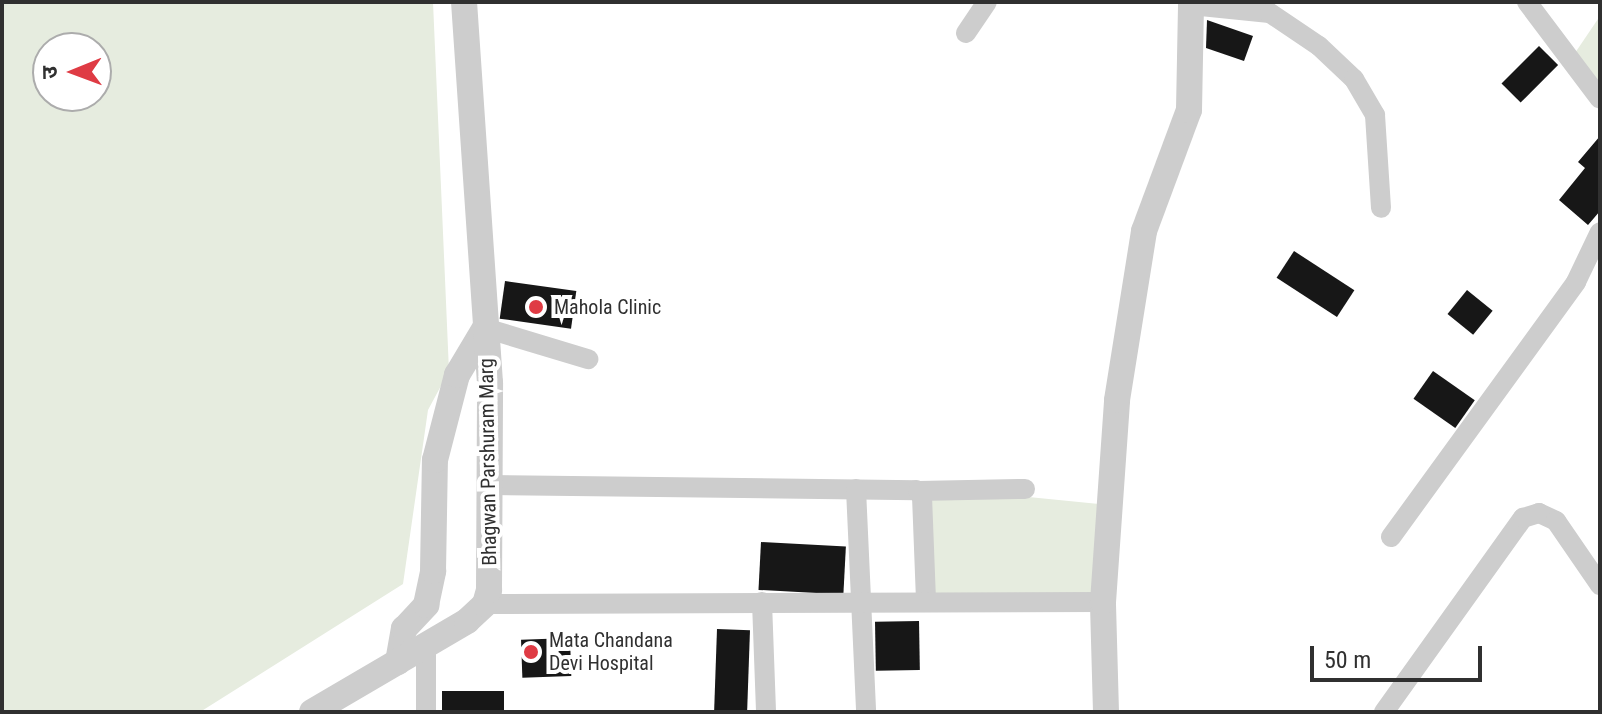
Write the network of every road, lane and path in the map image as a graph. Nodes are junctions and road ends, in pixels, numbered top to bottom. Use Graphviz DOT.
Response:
graph roads {
  1 [pos="464,2"];
  2 [pos="987,2"];
  3 [pos="1527,2"];
  4 [pos="1191,3"];
  5 [pos="966,33"];
  6 [pos="1600,99"];
  7 [pos="1381,208"];
  8 [pos="1600,232"];
  9 [pos="485,328"];
  10 [pos="588,359"];
  11 [pos="490,485"];
  12 [pos="856,489"];
  13 [pos="1025,489"];
  14 [pos="918,491"];
  15 [pos="1391,537"];
  16 [pos="1600,585"];
  17 [pos="926,600"];
  18 [pos="860,601"];
  19 [pos="762,602"];
  20 [pos="1103,602"];
  21 [pos="485,604"];
  22 [pos="426,645"];
  23 [pos="398,662"];
  24 [pos="312,712"];
  25 [pos="426,712"];
  26 [pos="766,712"];
  27 [pos="866,712"];
  28 [pos="1106,712"];
  29 [pos="1384,712"];
  1 -- 9 [label="street"];
  2 -- 5 [label="street"];
  3 -- 6 [label="street"];
  4 -- 7 [label="street"];
  4 -- 20 [label="street"];
  8 -- 15 [label="street"];
  9 -- 10 [label="street"];
  9 -- 11 [label="street, Bhagwan Parshuram Marg"];
  9 -- 23 [label="street, Bhagwan Parshuram Marg"];
  11 -- 12 [label="street"];
  11 -- 21 [label="street, Bhagwan Parshuram Marg"];
  12 -- 14 [label="street"];
  12 -- 18 [label="street"];
  13 -- 14 [label="street"];
  14 -- 17 [label="street"];
  16 -- 29 [label="street"];
  17 -- 18 [label="street"];
  17 -- 20 [label="street"];
  18 -- 19 [label="street"];
  18 -- 27 [label="street"];
  19 -- 21 [label="street"];
  19 -- 26 [label="street"];
  20 -- 28 [label="street"];
  21 -- 22 [label="street"];
  22 -- 23 [label="street"];
  22 -- 25 [label="street"];
  23 -- 24 [label="street"];
}
